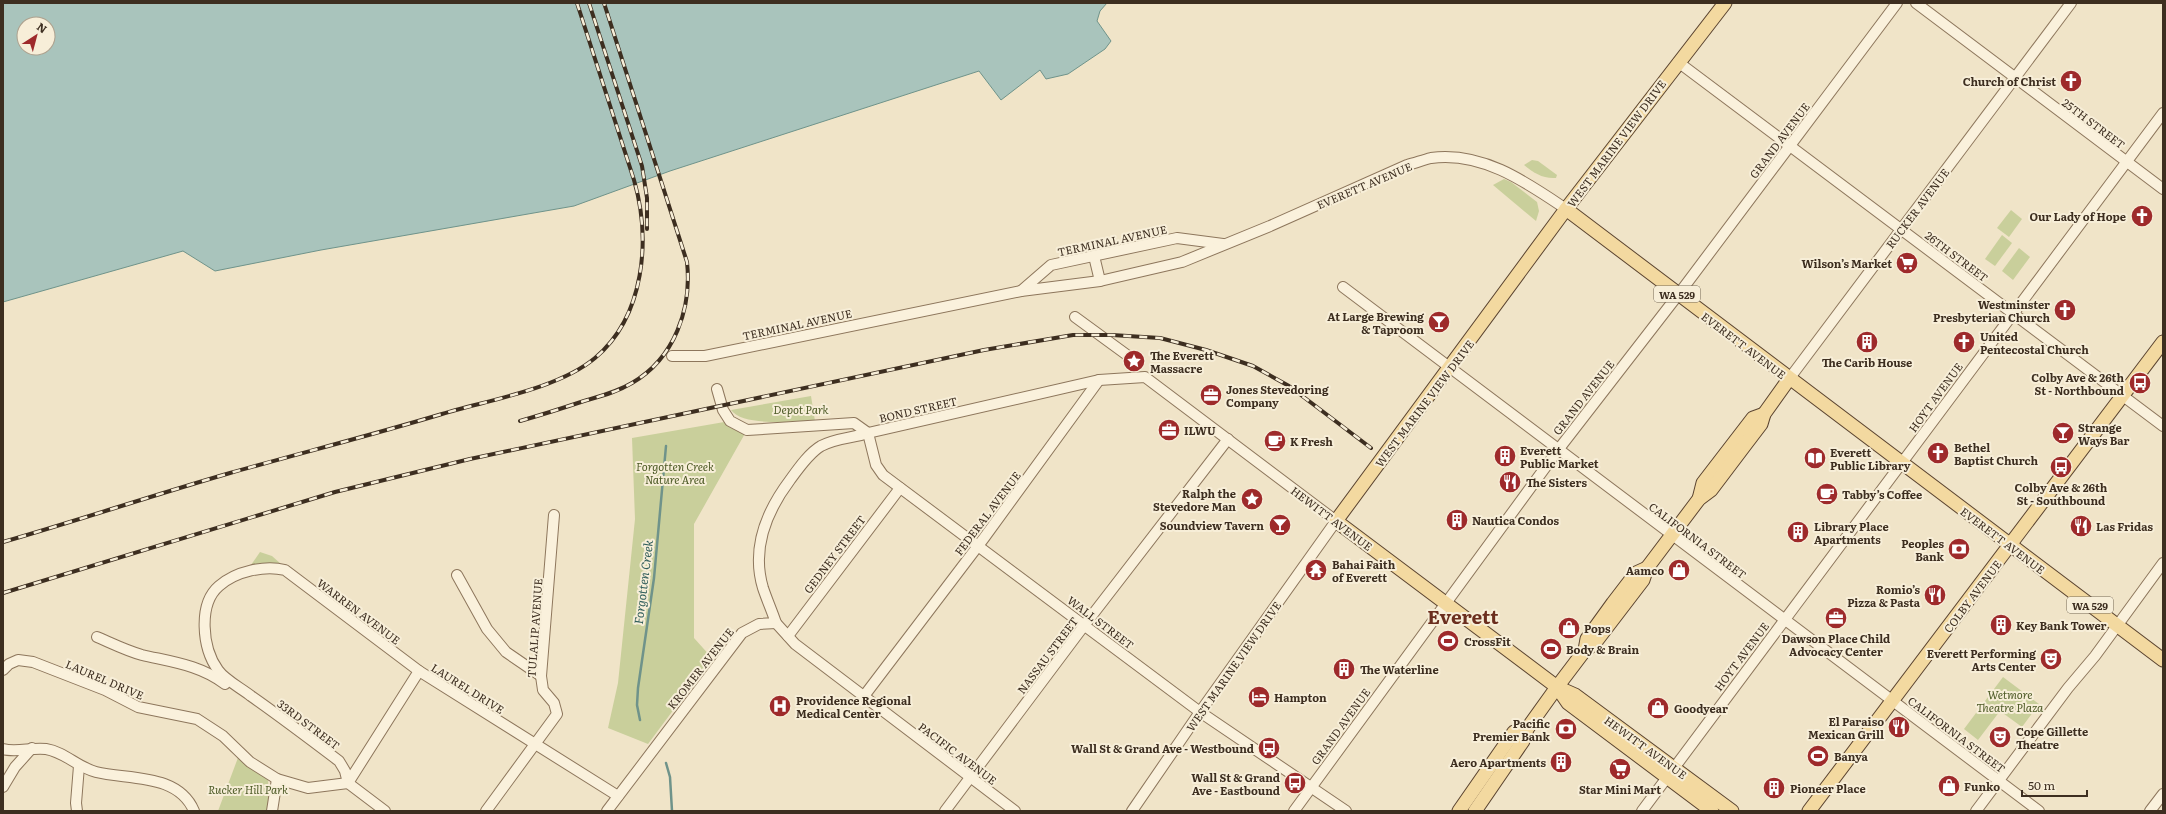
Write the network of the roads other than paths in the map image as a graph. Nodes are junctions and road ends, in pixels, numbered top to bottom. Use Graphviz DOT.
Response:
graph roads {
  1 [pos="1724,3"];
  2 [pos="1897,3"];
  3 [pos="1916,3"];
  4 [pos="2071,3"];
  5 [pos="1678,62"];
  6 [pos="2015,78"];
  7 [pos="2163,113"];
  8 [pos="1790,146"];
  9 [pos="2127,162"];
  10 [pos="2163,189"];
  11 [pos="1566,209"];
  12 [pos="1901,229"];
  13 [pos="1224,244"];
  14 [pos="1094,256"];
  15 [pos="1100,281"];
  16 [pos="1342,287"];
  17 [pos="1021,291"];
  18 [pos="1678,295"];
  19 [pos="2012,313"];
  20 [pos="1075,316"];
  21 [pos="2163,342"];
  22 [pos="1127,355"];
  23 [pos="672,356"];
  24 [pos="1450,368"];
  25 [pos="1789,379"];
  26 [pos="1099,380"];
  27 [pos="717,389"];
  28 [pos="2123,396"];
  29 [pos="2163,426"];
  30 [pos="868,432"];
  31 [pos="1228,439"];
  32 [pos="1558,450"];
  33 [pos="1901,463"];
  34 [pos="900,488"];
  35 [pos="554,515"];
  36 [pos="1336,521"];
  37 [pos="1672,535"];
  38 [pos="2011,545"];
  39 [pos="978,546"];
  40 [pos="2163,563"];
  41 [pos="285,570"];
  42 [pos="457,575"];
  43 [pos="1445,602"];
  44 [pos="1784,619"];
  45 [pos="776,622"];
  46 [pos="1085,625"];
  47 [pos="2116,625"];
  48 [pos="788,636"];
  49 [pos="97,637"];
  50 [pos="2163,660"];
  51 [pos="3,670"];
  52 [pos="419,670"];
  53 [pos="541,676"];
  54 [pos="1557,687"];
  55 [pos="864,696"];
  56 [pos="1892,701"];
  57 [pos="1200,712"];
  58 [pos="1526,729"];
  59 [pos="537,744"];
  60 [pos="3,748"];
  61 [pos="32,748"];
  62 [pos="79,766"];
  63 [pos="345,771"];
  64 [pos="1669,772"];
  65 [pos="970,777"];
  66 [pos="277,779"];
  67 [pos="1999,781"];
  68 [pos="348,783"];
  69 [pos="3,787"];
  70 [pos="1310,787"];
  71 [pos="2163,794"];
  72 [pos="618,796"];
  73 [pos="77,811"];
  74 [pos="194,811"];
  75 [pos="272,811"];
  76 [pos="385,811"];
  77 [pos="486,811"];
  78 [pos="607,811"];
  79 [pos="945,811"];
  80 [pos="1015,811"];
  81 [pos="1132,811"];
  82 [pos="1294,811"];
  83 [pos="1346,811"];
  84 [pos="1459,811"];
  85 [pos="1475,811"];
  86 [pos="1642,811"];
  87 [pos="1712,811"];
  88 [pos="1732,811"];
  89 [pos="1810,811"];
  90 [pos="1976,811"];
  91 [pos="2039,811"];
  92 [pos="2150,811"];
  1 -- 5 [label="main road, WEST MARINE VIEW DRIVE"];
  2 -- 8 [label="street, GRAND AVENUE"];
  3 -- 6 [label="street, 25TH STREET"];
  4 -- 6 [label="street, RUCKER AVENUE"];
  5 -- 8 [label="street, 26TH STREET"];
  5 -- 11 [label="main road, WEST MARINE VIEW DRIVE"];
  6 -- 9 [label="street, 25TH STREET"];
  6 -- 12 [label="street, RUCKER AVENUE"];
  7 -- 9 [label="street, HOYT AVENUE"];
  8 -- 12 [label="street, 26TH STREET"];
  8 -- 18 [label="street, GRAND AVENUE"];
  9 -- 10 [label="street, 25TH STREET"];
  9 -- 19 [label="street, HOYT AVENUE"];
  11 -- 13 [label="street, EVERETT AVENUE"];
  11 -- 18 [label="main road, EVERETT AVENUE / WA 529"];
  11 -- 24 [label="main road, WEST MARINE VIEW DRIVE"];
  12 -- 19 [label="street, 26TH STREET"];
  12 -- 25 [label="street, RUCKER AVENUE"];
  13 -- 14 [label="street, TERMINAL AVENUE"];
  13 -- 15 [label="street, TERMINAL AVENUE"];
  14 -- 15 [label="street"];
  14 -- 17 [label="street, TERMINAL AVENUE"];
  15 -- 17 [label="street, TERMINAL AVENUE"];
  16 -- 24 [label="street, CALIFORNIA STREET"];
  17 -- 23 [label="street, TERMINAL AVENUE"];
  18 -- 25 [label="main road, EVERETT AVENUE / WA 529"];
  18 -- 32 [label="street, GRAND AVENUE"];
  19 -- 28 [label="street, 26TH STREET"];
  19 -- 33 [label="street, HOYT AVENUE"];
  20 -- 22 [label="street"];
  21 -- 28 [label="main road, COLBY AVENUE"];
  24 -- 32 [label="street, CALIFORNIA STREET"];
  24 -- 36 [label="main road, WEST MARINE VIEW DRIVE"];
  25 -- 33 [label="main road, EVERETT AVENUE / WA 529"];
  25 -- 37 [label="main road, RUCKER AVENUE"];
  26 -- 30 [label="street, BOND STREET"];
  26 -- 31 [label="street, HEWITT AVENUE"];
  26 -- 39 [label="street, FEDERAL AVENUE"];
  27 -- 30 [label="street, BOND STREET"];
  28 -- 29 [label="street, 26TH STREET"];
  28 -- 38 [label="main road, COLBY AVENUE"];
  30 -- 34 [label="street, WALL STREET"];
  30 -- 45 [label="street"];
  31 -- 36 [label="street, HEWITT AVENUE"];
  31 -- 46 [label="street, NASSAU STREET"];
  32 -- 37 [label="street, CALIFORNIA STREET"];
  32 -- 43 [label="street, GRAND AVENUE"];
  33 -- 38 [label="main road, EVERETT AVENUE / WA 529"];
  33 -- 44 [label="street, HOYT AVENUE"];
  34 -- 39 [label="street, WALL STREET"];
  34 -- 48 [label="street, GEDNEY STREET"];
  35 -- 53 [label="street, TULALIP AVENUE"];
  36 -- 43 [label="main road, HEWITT AVENUE"];
  36 -- 57 [label="street, WEST MARINE VIEW DRIVE"];
  37 -- 44 [label="street, CALIFORNIA STREET"];
  37 -- 54 [label="main road, RUCKER AVENUE"];
  38 -- 47 [label="main road, EVERETT AVENUE / WA 529"];
  38 -- 56 [label="main road, COLBY AVENUE"];
  39 -- 46 [label="street, WALL STREET"];
  39 -- 55 [label="street, FEDERAL AVENUE"];
  40 -- 47 [label="street"];
  41 -- 52 [label="street, WARREN AVENUE"];
  41 -- 63 [label="street, 33RD STREET"];
  42 -- 53 [label="street"];
  43 -- 54 [label="main road, HEWITT AVENUE"];
  43 -- 70 [label="street, GRAND AVENUE"];
  44 -- 56 [label="street, CALIFORNIA STREET"];
  44 -- 64 [label="street, HOYT AVENUE"];
  45 -- 48 [label="street, PACIFIC AVENUE"];
  45 -- 72 [label="street, KROMER AVENUE"];
  46 -- 57 [label="street, WALL STREET"];
  46 -- 65 [label="street, NASSAU STREET"];
  47 -- 50 [label="main road, EVERETT AVENUE / WA 529"];
  47 -- 67 [label="street"];
  48 -- 55 [label="street, PACIFIC AVENUE"];
  49 -- 63 [label="street"];
  51 -- 66 [label="street, LAUREL DRIVE"];
  52 -- 59 [label="street, LAUREL DRIVE"];
  52 -- 68 [label="street, LAUREL DRIVE"];
  53 -- 59 [label="street, TULALIP AVENUE"];
  54 -- 58 [label="main road, RUCKER AVENUE"];
  54 -- 64 [label="main road, HEWITT AVENUE"];
  55 -- 65 [label="street, PACIFIC AVENUE"];
  56 -- 67 [label="street, CALIFORNIA STREET"];
  56 -- 89 [label="main road, COLBY AVENUE"];
  57 -- 70 [label="street, WALL STREET"];
  57 -- 81 [label="street, WEST MARINE VIEW DRIVE"];
  58 -- 84 [label="main road, RUCKER AVENUE"];
  58 -- 85 [label="main road, RUCKER AVENUE"];
  59 -- 72 [label="street, LAUREL DRIVE"];
  59 -- 77 [label="street, TULALIP AVENUE"];
  60 -- 61 [label="street"];
  61 -- 62 [label="street"];
  61 -- 69 [label="street"];
  62 -- 73 [label="street"];
  62 -- 74 [label="street"];
  63 -- 68 [label="street, 33RD STREET"];
  64 -- 86 [label="street, HOYT AVENUE"];
  64 -- 87 [label="main road, HEWITT AVENUE"];
  64 -- 88 [label="main road, HEWITT AVENUE"];
  65 -- 79 [label="street, NASSAU STREET"];
  65 -- 80 [label="street, PACIFIC AVENUE"];
  66 -- 68 [label="street, LAUREL DRIVE"];
  66 -- 75 [label="street"];
  67 -- 90 [label="street"];
  67 -- 91 [label="street, CALIFORNIA STREET"];
  68 -- 76 [label="street"];
  70 -- 82 [label="street, GRAND AVENUE"];
  70 -- 83 [label="street, WALL STREET"];
  71 -- 92 [label="street"];
  72 -- 78 [label="street, KROMER AVENUE"];
}
